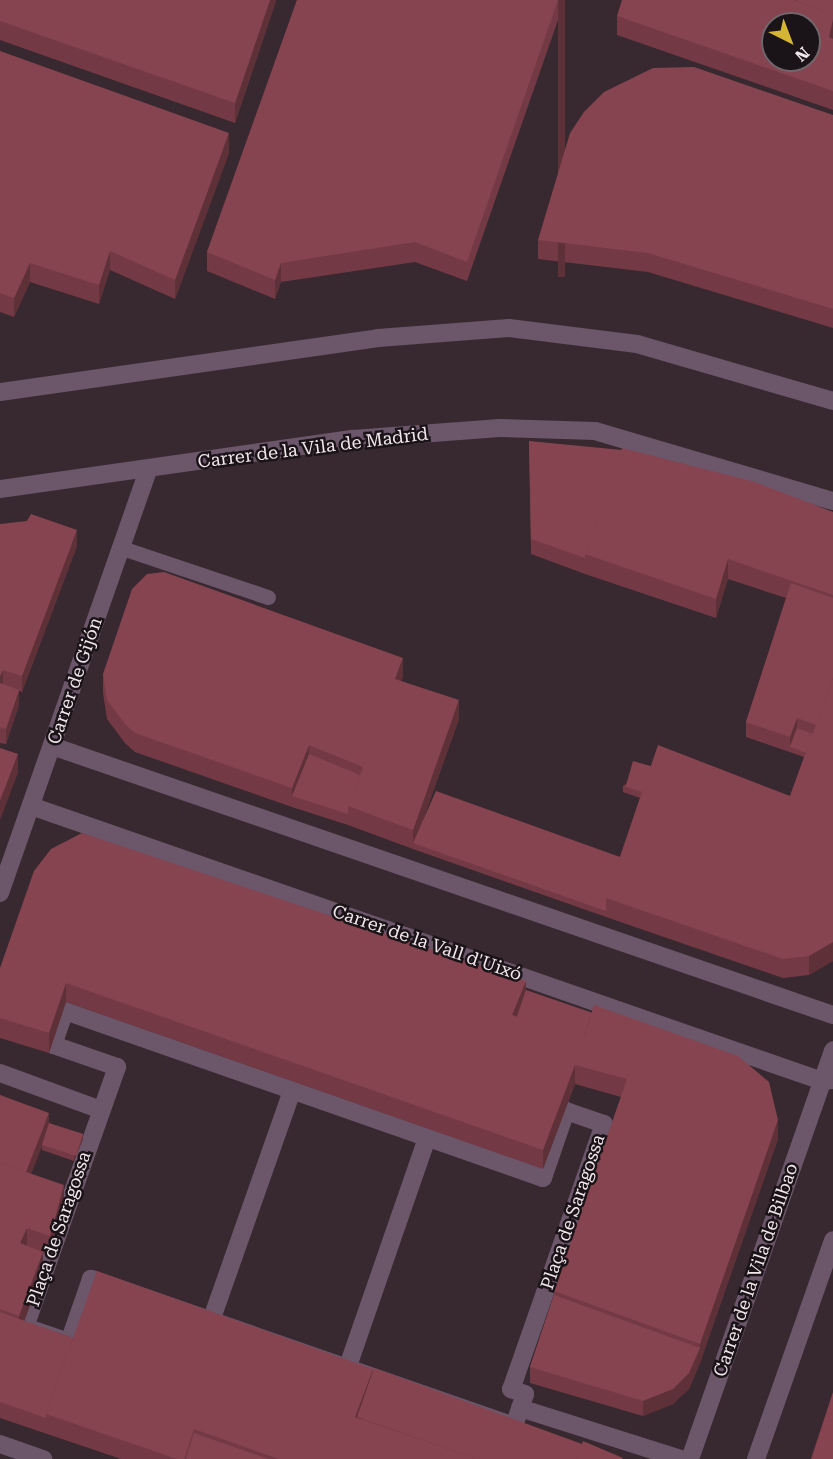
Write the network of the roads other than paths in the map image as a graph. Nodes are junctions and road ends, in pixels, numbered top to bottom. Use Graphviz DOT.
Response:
graph roads {
  1 [pos="0,392"];
  2 [pos="833,401"];
  3 [pos="149,468"];
  4 [pos="0,489"];
  5 [pos="833,501"];
  6 [pos="122,548"];
  7 [pos="268,597"];
  8 [pos="52,746"];
  9 [pos="31,806"];
  10 [pos="0,893"];
  11 [pos="833,1015"];
  12 [pos="833,1050"];
  13 [pos="0,1073"];
  14 [pos="828,1081"];
  15 [pos="292,1091"];
  16 [pos="101,1110"];
  17 [pos="427,1138"];
  18 [pos="833,1240"];
  19 [pos="211,1321"];
  20 [pos="347,1369"];
  21 [pos="520,1408"];
  22 [pos="0,1444"];
  23 [pos="43,1459"];
  24 [pos="681,1459"];
  25 [pos="690,1459"];
  26 [pos="756,1459"];
  1 -- 2 [label="street"];
  3 -- 4 [label="street, Carrer de la Vila de Madrid"];
  3 -- 5 [label="street, Carrer de la Vila de Madrid"];
  3 -- 6 [label="street, Carrer de Gijón"];
  6 -- 7 [label="lane"];
  6 -- 8 [label="street, Carrer de Gijón"];
  8 -- 9 [label="street, Carrer de Gijón"];
  8 -- 11 [label="street"];
  9 -- 10 [label="street, Carrer de Gijón"];
  9 -- 14 [label="street, Carrer de la Vall d'Uixó"];
  12 -- 14 [label="street, Carrer de la Vila de Bilbao"];
  13 -- 16 [label="street"];
  14 -- 25 [label="street, Carrer de la Vila de Bilbao"];
  15 -- 16 [label="street, Plaça de Saragossa"];
  15 -- 17 [label="street, Plaça de Saragossa"];
  15 -- 19 [label="street"];
  16 -- 19 [label="street, Plaça de Saragossa"];
  17 -- 20 [label="street"];
  17 -- 21 [label="street, Plaça de Saragossa"];
  18 -- 26 [label="street"];
  19 -- 20 [label="street, Plaça de Saragossa"];
  20 -- 21 [label="street, Plaça de Saragossa"];
  21 -- 24 [label="street"];
  22 -- 23 [label="street"];
}
